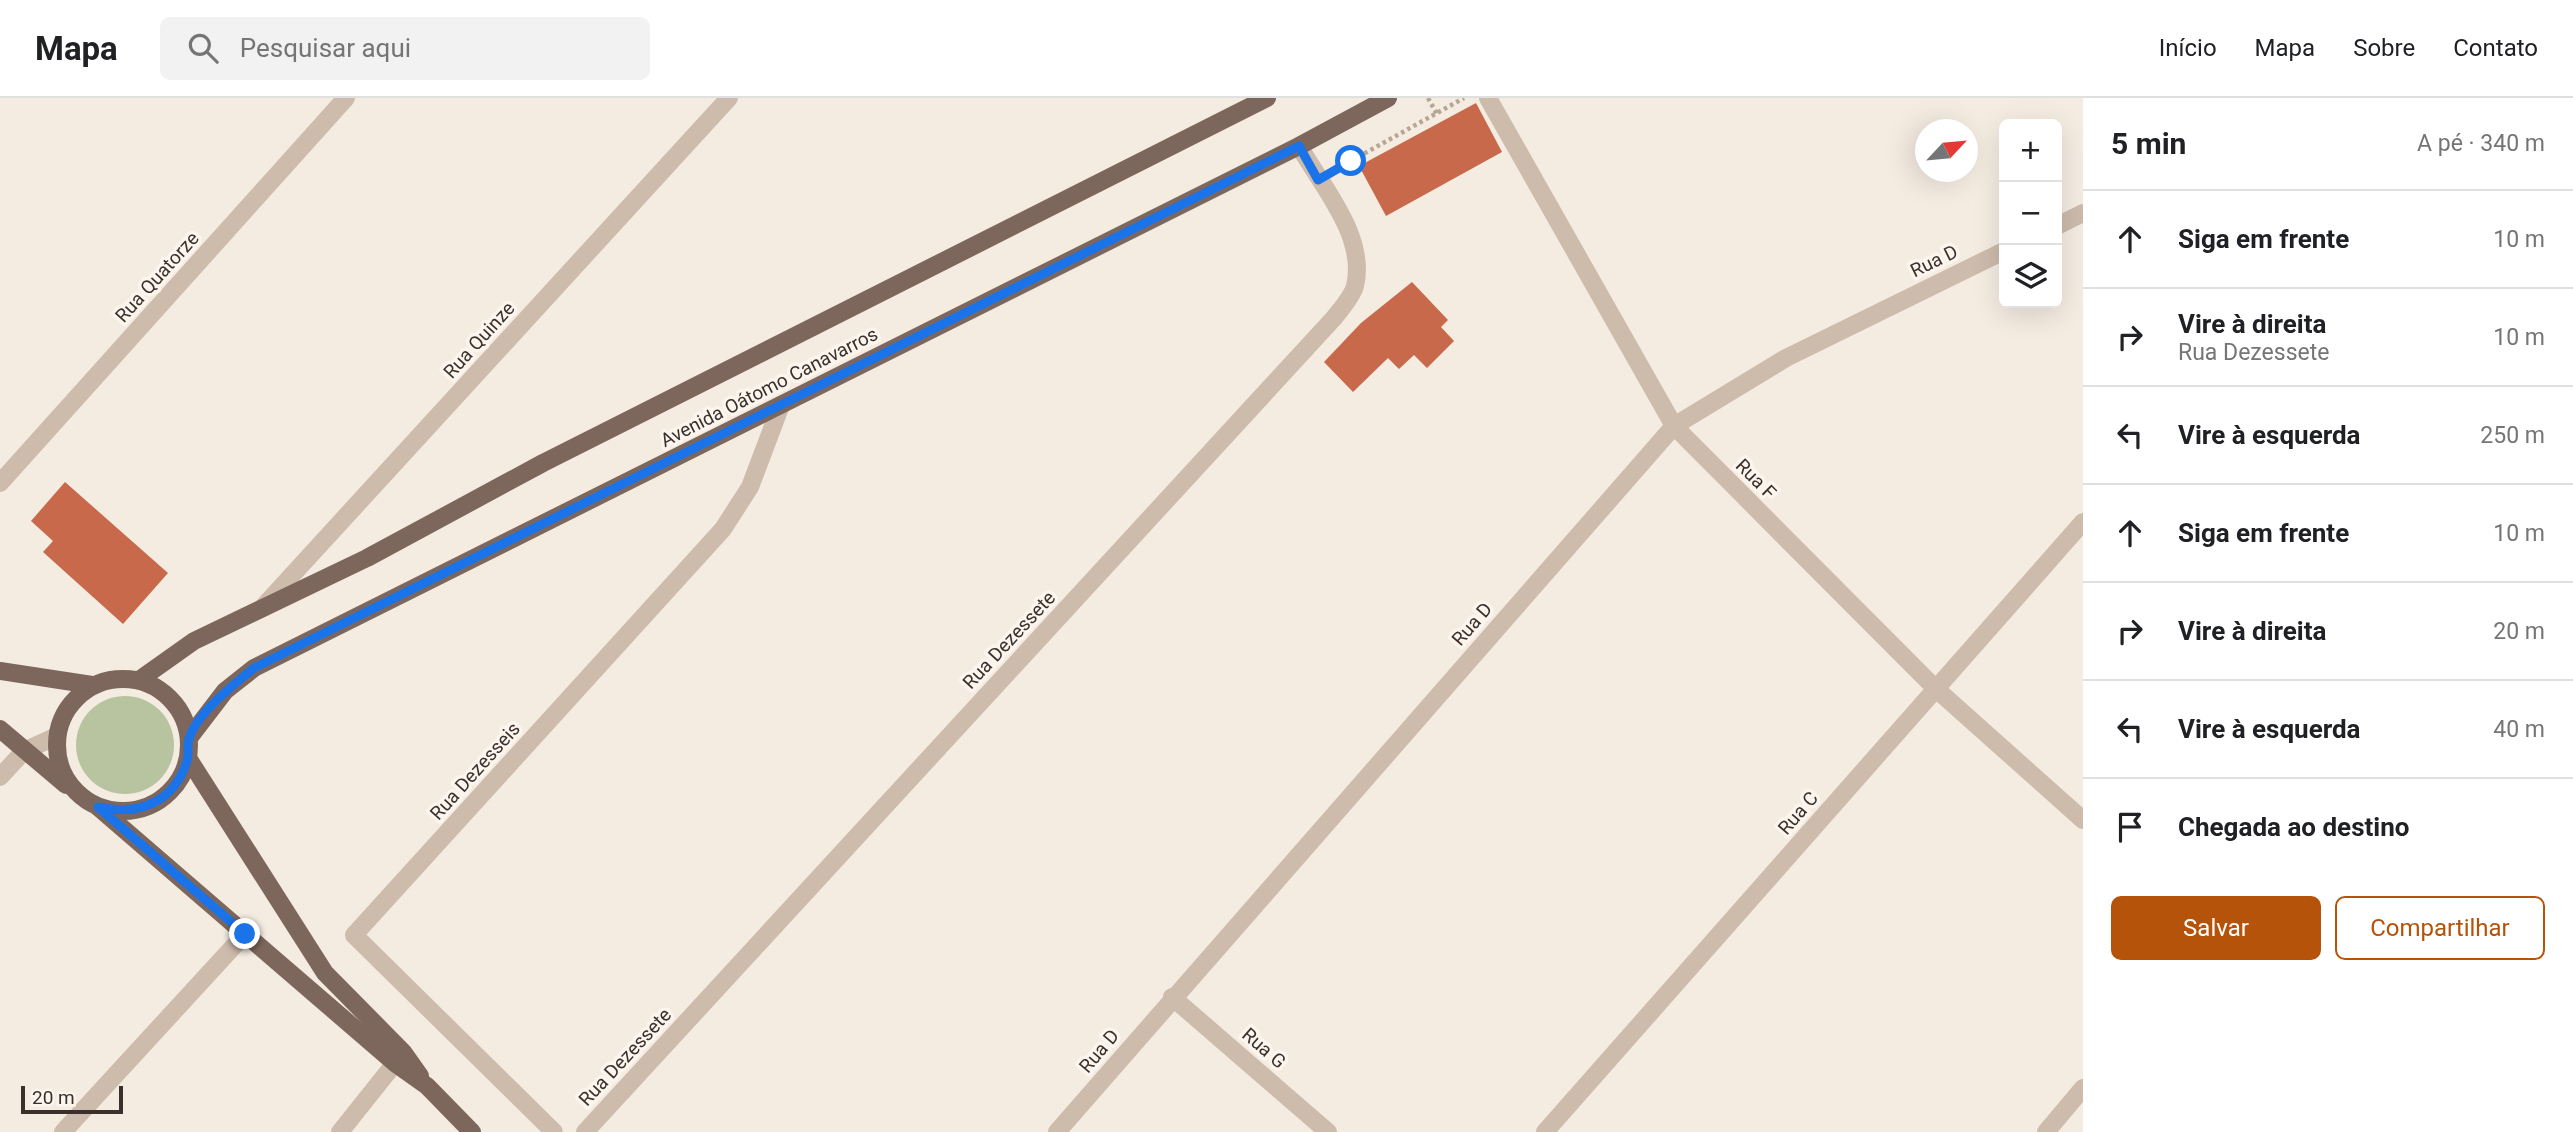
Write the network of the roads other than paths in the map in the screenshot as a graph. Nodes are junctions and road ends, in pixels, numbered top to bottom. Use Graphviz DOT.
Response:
graph roads {
  1 [pos="346,98"];
  2 [pos="729,98"];
  3 [pos="1388,98"];
  4 [pos="1488,98"];
  5 [pos="1259,100"];
  6 [pos="1299,146"];
  7 [pos="2083,213"];
  8 [pos="2062,224"];
  9 [pos="1999,253"];
  10 [pos="781,405"];
  11 [pos="1674,426"];
  12 [pos="0,483"];
  13 [pos="2083,522"];
  14 [pos="259,611"];
  15 [pos="0,671"];
  16 [pos="139,680"];
  17 [pos="92,685"];
  18 [pos="1935,688"];
  19 [pos="0,729"];
  20 [pos="57,736"];
  21 [pos="189,738"];
  22 [pos="24,751"];
  23 [pos="188,758"];
  24 [pos="0,777"];
  25 [pos="81,797"];
  26 [pos="98,807"];
  27 [pos="2083,820"];
  28 [pos="245,934"];
  29 [pos="1172,997"];
  30 [pos="400,1058"];
  31 [pos="2083,1088"];
  32 [pos="63,1132"];
  33 [pos="340,1132"];
  34 [pos="472,1132"];
  35 [pos="554,1132"];
  36 [pos="585,1132"];
  37 [pos="1057,1132"];
  38 [pos="1328,1132"];
  39 [pos="1545,1132"];
  40 [pos="2046,1132"];
  1 -- 12 [label="street, Rua Quatorze"];
  2 -- 14 [label="street, Rua Quinze"];
  3 -- 6 [label="main road, Avenida Oátomo Canavarros"];
  4 -- 11 [label="street, Rua F"];
  5 -- 14 [label="main road, Avenida Oátomo Canavarros"];
  6 -- 10 [label="main road, Avenida Oátomo Canavarros"];
  6 -- 36 [label="street, Rua Dezessete"];
  7 -- 8 [label="street"];
  9 -- 11 [label="street, Rua D"];
  10 -- 21 [label="main road, Avenida Oátomo Canavarros"];
  10 -- 35 [label="street, Rua Dezesseis"];
  11 -- 18 [label="street, Rua F"];
  11 -- 29 [label="street, Rua D"];
  13 -- 18 [label="street, Rua C"];
  14 -- 16 [label="main road, Avenida Oátomo Canavarros"];
  15 -- 17 [label="main road"];
  16 -- 17 [label="main road"];
  16 -- 21 [label="main road"];
  17 -- 20 [label="main road"];
  18 -- 27 [label="street, Rua F"];
  18 -- 39 [label="street, Rua C"];
  19 -- 22 [label="main road"];
  20 -- 22 [label="street"];
  20 -- 25 [label="main road"];
  21 -- 23 [label="main road"];
  22 -- 24 [label="street"];
  22 -- 25 [label="main road"];
  23 -- 26 [label="main road"];
  23 -- 30 [label="main road"];
  25 -- 26 [label="main road"];
  26 -- 28 [label="main road"];
  28 -- 30 [label="main road"];
  28 -- 32 [label="street"];
  29 -- 37 [label="street, Rua D"];
  29 -- 38 [label="street, Rua G"];
  30 -- 33 [label="street"];
  30 -- 34 [label="main road"];
  31 -- 40 [label="street"];
}
